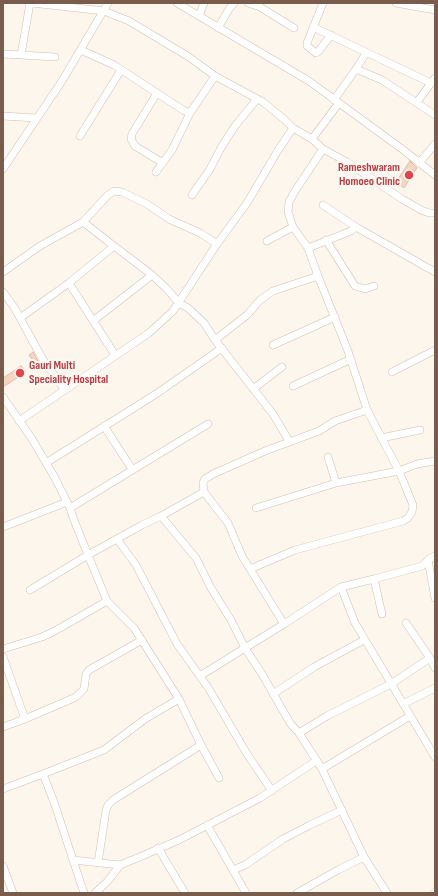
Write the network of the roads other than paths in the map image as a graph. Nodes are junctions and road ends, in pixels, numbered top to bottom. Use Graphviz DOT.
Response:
graph roads {
  1 [pos="31,3"];
  2 [pos="108,3"];
  3 [pos="177,3"];
  4 [pos="204,3"];
  5 [pos="234,3"];
  6 [pos="248,3"];
  7 [pos="323,3"];
  8 [pos="396,3"];
  9 [pos="435,10"];
  10 [pos="104,11"];
  11 [pos="199,16"];
  12 [pos="313,27"];
  13 [pos="218,28"];
  14 [pos="294,28"];
  15 [pos="331,36"];
  16 [pos="81,50"];
  17 [pos="366,53"];
  18 [pos="3,54"];
  19 [pos="21,55"];
  20 [pos="55,57"];
  21 [pos="356,69"];
  22 [pos="121,70"];
  23 [pos="215,76"];
  24 [pos="433,80"];
  25 [pos="157,93"];
  26 [pos="257,99"];
  27 [pos="336,101"];
  28 [pos="416,102"];
  29 [pos="190,113"];
  30 [pos="435,115"];
  31 [pos="3,116"];
  32 [pos="36,118"];
  33 [pos="293,128"];
  34 [pos="80,136"];
  35 [pos="312,139"];
  36 [pos="435,144"];
  37 [pos="323,149"];
  38 [pos="419,163"];
  39 [pos="162,164"];
  40 [pos="3,168"];
  41 [pos="156,172"];
  42 [pos="435,175"];
  43 [pos="192,195"];
  44 [pos="323,205"];
  45 [pos="435,213"];
  46 [pos="83,222"];
  47 [pos="356,226"];
  48 [pos="292,227"];
  49 [pos="326,240"];
  50 [pos="267,241"];
  51 [pos="217,244"];
  52 [pos="114,246"];
  53 [pos="308,248"];
  54 [pos="3,272"];
  55 [pos="435,272"];
  56 [pos="152,275"];
  57 [pos="318,276"];
  58 [pos="69,282"];
  59 [pos="374,286"];
  60 [pos="3,292"];
  61 [pos="179,303"];
  62 [pos="335,317"];
  63 [pos="20,318"];
  64 [pos="93,321"];
  65 [pos="215,340"];
  66 [pos="273,345"];
  67 [pos="222,348"];
  68 [pos="435,350"];
  69 [pos="115,355"];
  70 [pos="351,359"];
  71 [pos="282,367"];
  72 [pos="392,372"];
  73 [pos="293,386"];
  74 [pos="64,389"];
  75 [pos="253,389"];
  76 [pos="3,397"];
  77 [pos="367,410"];
  78 [pos="19,421"];
  79 [pos="208,424"];
  80 [pos="104,426"];
  81 [pos="420,430"];
  82 [pos="381,438"];
  83 [pos="289,441"];
  84 [pos="328,457"];
  85 [pos="435,461"];
  86 [pos="46,463"];
  87 [pos="132,469"];
  88 [pos="399,471"];
  89 [pos="336,483"];
  90 [pos="204,492"];
  91 [pos="68,505"];
  92 [pos="256,508"];
  93 [pos="161,516"];
  94 [pos="3,527"];
  95 [pos="117,539"];
  96 [pos="88,555"];
  97 [pos="435,556"];
  98 [pos="428,560"];
  99 [pos="250,569"];
  100 [pos="374,579"];
  101 [pos="341,587"];
  102 [pos="30,590"];
  103 [pos="435,598"];
  104 [pos="107,601"];
  105 [pos="382,614"];
  106 [pos="406,623"];
  107 [pos="284,624"];
  108 [pos="142,640"];
  109 [pos="364,640"];
  110 [pos="245,648"];
  111 [pos="3,649"];
  112 [pos="3,657"];
  113 [pos="430,658"];
  114 [pos="435,668"];
  115 [pos="200,676"];
  116 [pos="391,684"];
  117 [pos="435,688"];
  118 [pos="273,694"];
  119 [pos="179,699"];
  120 [pos="403,704"];
  121 [pos="410,716"];
  122 [pos="25,719"];
  123 [pos="3,727"];
  124 [pos="299,733"];
  125 [pos="201,744"];
  126 [pos="435,757"];
  127 [pos="316,760"];
  128 [pos="322,769"];
  129 [pos="43,774"];
  130 [pos="219,778"];
  131 [pos="3,789"];
  132 [pos="272,791"];
  133 [pos="342,810"];
  134 [pos="207,825"];
  135 [pos="158,848"];
  136 [pos="364,858"];
  137 [pos="73,860"];
  138 [pos="98,863"];
  139 [pos="120,864"];
  140 [pos="3,866"];
  141 [pos="233,870"];
  142 [pos="13,893"];
  143 [pos="84,893"];
  144 [pos="95,893"];
  145 [pos="184,893"];
  146 [pos="246,893"];
  147 [pos="297,893"];
  148 [pos="387,893"];
  1 -- 10 [label="street"];
  1 -- 19 [label="street"];
  2 -- 10 [label="street"];
  3 -- 11 [label="street"];
  4 -- 11 [label="street"];
  5 -- 13 [label="street"];
  6 -- 14 [label="street"];
  7 -- 12 [label="street"];
  8 -- 9 [label="street"];
  10 -- 16 [label="street"];
  10 -- 23 [label="street"];
  11 -- 13 [label="street"];
  12 -- 15 [label="street"];
  12 -- 15 [label="street"];
  13 -- 27 [label="street"];
  15 -- 17 [label="street"];
  16 -- 22 [label="street"];
  16 -- 32 [label="street"];
  17 -- 21 [label="street"];
  17 -- 24 [label="street"];
  18 -- 19 [label="street"];
  19 -- 20 [label="street"];
  21 -- 27 [label="street"];
  21 -- 28 [label="street"];
  22 -- 25 [label="street"];
  22 -- 34 [label="street"];
  23 -- 26 [label="street"];
  23 -- 29 [label="street"];
  24 -- 28 [label="street"];
  25 -- 29 [label="street"];
  25 -- 39 [label="street"];
  26 -- 33 [label="street"];
  26 -- 43 [label="street"];
  27 -- 35 [label="street"];
  27 -- 38 [label="street"];
  28 -- 30 [label="street"];
  29 -- 39 [label="street"];
  31 -- 32 [label="street"];
  32 -- 40 [label="street"];
  33 -- 35 [label="street"];
  33 -- 51 [label="street"];
  35 -- 37 [label="street"];
  36 -- 38 [label="street"];
  37 -- 45 [label="street"];
  37 -- 48 [label="street"];
  38 -- 42 [label="street"];
  39 -- 41 [label="street"];
  44 -- 47 [label="street"];
  46 -- 51 [label="street"];
  46 -- 52 [label="street"];
  46 -- 54 [label="street"];
  47 -- 49 [label="street"];
  47 -- 55 [label="street"];
  48 -- 50 [label="street"];
  48 -- 53 [label="street"];
  49 -- 53 [label="street"];
  49 -- 59 [label="street"];
  51 -- 61 [label="street"];
  52 -- 56 [label="street"];
  52 -- 58 [label="street"];
  53 -- 57 [label="street"];
  56 -- 61 [label="street"];
  56 -- 64 [label="street"];
  57 -- 62 [label="street"];
  57 -- 65 [label="street"];
  58 -- 63 [label="street"];
  58 -- 64 [label="street"];
  60 -- 63 [label="street"];
  61 -- 65 [label="street"];
  61 -- 69 [label="street"];
  62 -- 66 [label="street"];
  62 -- 70 [label="street"];
  63 -- 74 [label="street"];
  64 -- 69 [label="street"];
  65 -- 67 [label="street"];
  67 -- 75 [label="street"];
  67 -- 80 [label="street"];
  68 -- 72 [label="street"];
  69 -- 74 [label="street"];
  70 -- 73 [label="street"];
  70 -- 77 [label="street"];
  71 -- 75 [label="street"];
  74 -- 78 [label="street"];
  75 -- 83 [label="street"];
  76 -- 78 [label="street"];
  77 -- 82 [label="street"];
  77 -- 83 [label="street"];
  78 -- 86 [label="street"];
  79 -- 87 [label="street"];
  80 -- 86 [label="street"];
  80 -- 87 [label="street"];
  81 -- 82 [label="street"];
  82 -- 88 [label="street"];
  83 -- 90 [label="street"];
  84 -- 89 [label="street"];
  85 -- 88 [label="street"];
  86 -- 91 [label="street"];
  87 -- 91 [label="street"];
  88 -- 89 [label="street"];
  88 -- 99 [label="street"];
  89 -- 92 [label="street"];
  90 -- 93 [label="street"];
  90 -- 99 [label="street"];
  91 -- 94 [label="street"];
  91 -- 96 [label="street"];
  93 -- 95 [label="street"];
  93 -- 110 [label="street"];
  95 -- 96 [label="street"];
  95 -- 115 [label="street"];
  96 -- 102 [label="street"];
  96 -- 104 [label="street"];
  97 -- 98 [label="street"];
  98 -- 100 [label="street"];
  98 -- 103 [label="street"];
  99 -- 107 [label="street"];
  100 -- 101 [label="street"];
  100 -- 105 [label="street"];
  101 -- 107 [label="street"];
  101 -- 109 [label="street"];
  104 -- 108 [label="street"];
  104 -- 111 [label="street"];
  106 -- 113 [label="street"];
  107 -- 110 [label="street"];
  108 -- 119 [label="street"];
  108 -- 122 [label="street"];
  109 -- 116 [label="street"];
  109 -- 118 [label="street"];
  110 -- 115 [label="street"];
  110 -- 118 [label="street"];
  112 -- 122 [label="street"];
  113 -- 114 [label="street"];
  113 -- 116 [label="street"];
  115 -- 132 [label="street"];
  116 -- 120 [label="street"];
  116 -- 124 [label="street"];
  117 -- 120 [label="street"];
  118 -- 124 [label="street"];
  119 -- 125 [label="street"];
  119 -- 129 [label="street"];
  120 -- 121 [label="street"];
  121 -- 126 [label="street"];
  121 -- 128 [label="street"];
  122 -- 123 [label="street"];
  124 -- 127 [label="street"];
  125 -- 130 [label="street"];
  125 -- 138 [label="street"];
  127 -- 128 [label="street"];
  127 -- 132 [label="street"];
  128 -- 133 [label="street"];
  129 -- 131 [label="street"];
  129 -- 137 [label="street"];
  132 -- 134 [label="street"];
  133 -- 136 [label="street"];
  133 -- 141 [label="street"];
  134 -- 135 [label="street"];
  134 -- 141 [label="street"];
  135 -- 139 [label="street"];
  135 -- 145 [label="street"];
  136 -- 147 [label="street"];
  136 -- 148 [label="street"];
  137 -- 138 [label="street"];
  137 -- 143 [label="street"];
  138 -- 139 [label="street"];
  139 -- 144 [label="street"];
  140 -- 142 [label="street"];
  141 -- 146 [label="street"];
}
